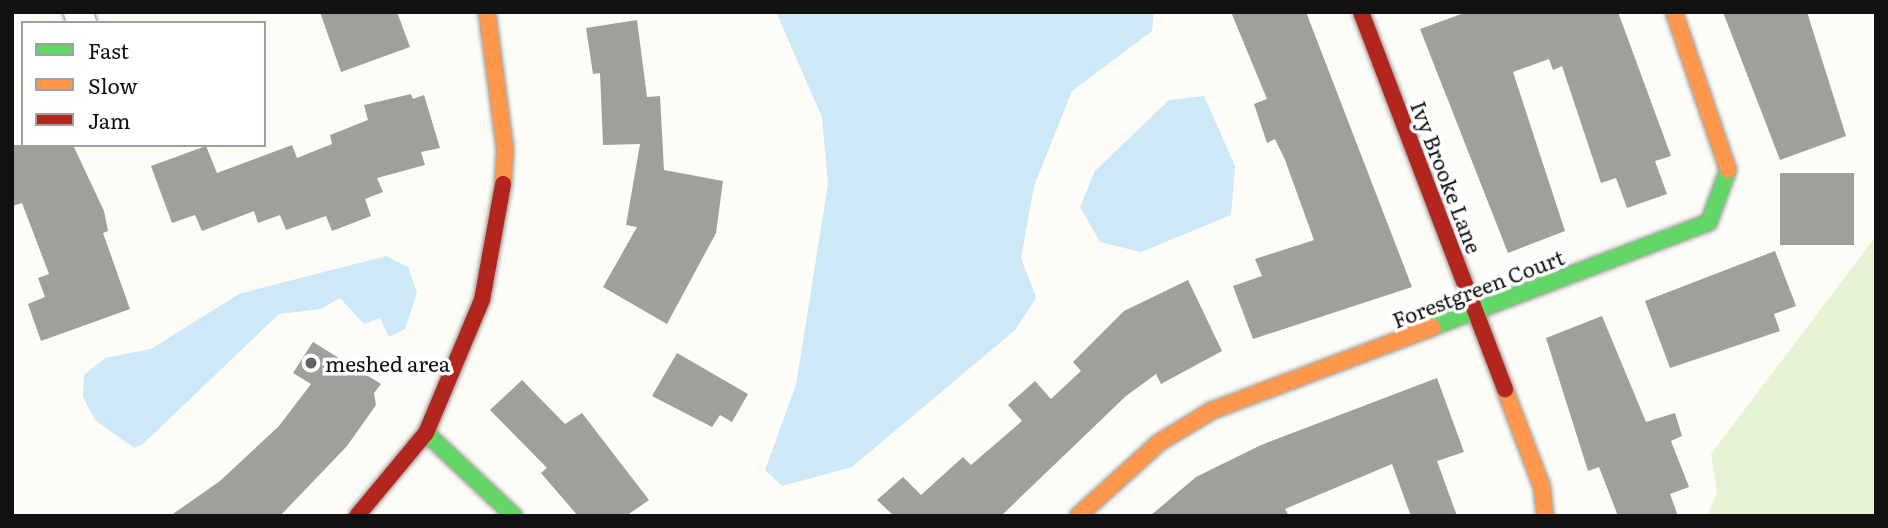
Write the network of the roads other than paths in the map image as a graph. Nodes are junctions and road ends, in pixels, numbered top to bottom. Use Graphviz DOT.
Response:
graph roads {
  1 [pos="487,12"];
  2 [pos="1361,12"];
  3 [pos="1674,12"];
  4 [pos="1476,311"];
  5 [pos="426,433"];
  6 [pos="357,516"];
  7 [pos="514,516"];
  8 [pos="1078,516"];
  9 [pos="1545,516"];
  1 -- 5 [label="street"];
  2 -- 4 [label="street, Ivy Brooke Lane"];
  3 -- 4 [label="street, Forestgreen Court"];
  4 -- 8 [label="street, Forestgreen Court"];
  4 -- 9 [label="street, Ivy Brooke Lane"];
  5 -- 6 [label="street"];
  5 -- 7 [label="street"];
}
